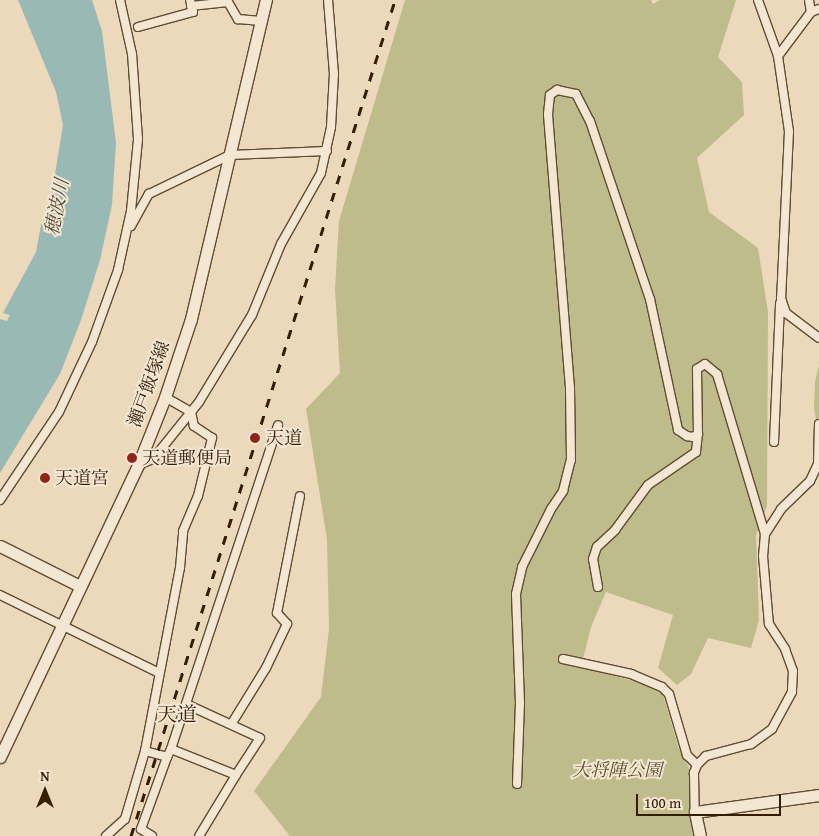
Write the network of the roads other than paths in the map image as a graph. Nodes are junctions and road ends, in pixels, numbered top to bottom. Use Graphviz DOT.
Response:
graph roads {
  1 [pos="120,0"];
  2 [pos="266,0"];
  3 [pos="328,0"];
  4 [pos="758,0"];
  5 [pos="809,0"];
  6 [pos="190,3"];
  7 [pos="815,11"];
  8 [pos="262,21"];
  9 [pos="138,28"];
  10 [pos="778,56"];
  11 [pos="327,152"];
  12 [pos="230,155"];
  13 [pos="126,234"];
  14 [pos="781,298"];
  15 [pos="819,338"];
  16 [pos="166,397"];
  17 [pos="191,412"];
  18 [pos="819,424"];
  19 [pos="278,426"];
  20 [pos="698,434"];
  21 [pos="774,442"];
  22 [pos="138,465"];
  23 [pos="300,496"];
  24 [pos="0,500"];
  25 [pos="765,534"];
  26 [pos="0,546"];
  27 [pos="80,586"];
  28 [pos="598,587"];
  29 [pos="0,595"];
  30 [pos="62,625"];
  31 [pos="563,659"];
  32 [pos="159,673"];
  33 [pos="186,704"];
  34 [pos="232,723"];
  35 [pos="171,749"];
  36 [pos="145,751"];
  37 [pos="0,757"];
  38 [pos="167,757"];
  39 [pos="697,765"];
  40 [pos="236,775"];
  41 [pos="518,784"];
  42 [pos="819,795"];
  43 [pos="695,812"];
  44 [pos="106,836"];
  45 [pos="152,836"];
  46 [pos="199,836"];
  47 [pos="700,836"];
  1 -- 13 [label="street"];
  2 -- 8 [label="main road, 瀬戸飯塚線"];
  3 -- 11 [label="street"];
  4 -- 10 [label="street"];
  5 -- 7 [label="street"];
  6 -- 8 [label="street"];
  6 -- 9 [label="street"];
  7 -- 10 [label="street"];
  8 -- 12 [label="main road, 瀬戸飯塚線"];
  10 -- 14 [label="street"];
  11 -- 12 [label="street"];
  11 -- 17 [label="street"];
  12 -- 13 [label="street"];
  12 -- 16 [label="main road, 瀬戸飯塚線"];
  13 -- 24 [label="street"];
  14 -- 15 [label="street"];
  14 -- 21 [label="street"];
  16 -- 17 [label="street"];
  16 -- 22 [label="main road, 瀬戸飯塚線"];
  17 -- 22 [label="street"];
  17 -- 32 [label="street"];
  18 -- 25 [label="street"];
  19 -- 33 [label="street"];
  20 -- 25 [label="street"];
  20 -- 28 [label="street"];
  20 -- 41 [label="street"];
  22 -- 27 [label="main road, 瀬戸飯塚線"];
  23 -- 34 [label="street"];
  25 -- 39 [label="street"];
  26 -- 27 [label="main road"];
  27 -- 30 [label="main road, 瀬戸飯塚線"];
  29 -- 30 [label="street"];
  30 -- 32 [label="street"];
  30 -- 37 [label="main road, 瀬戸飯塚線"];
  31 -- 39 [label="street"];
  32 -- 36 [label="street"];
  33 -- 34 [label="street"];
  33 -- 35 [label="street"];
  34 -- 40 [label="street"];
  35 -- 38 [label="street"];
  35 -- 40 [label="street"];
  36 -- 38 [label="street"];
  36 -- 44 [label="street"];
  38 -- 45 [label="street"];
  39 -- 43 [label="street"];
  40 -- 46 [label="street"];
  42 -- 43 [label="main road"];
  43 -- 47 [label="main road"];
}
